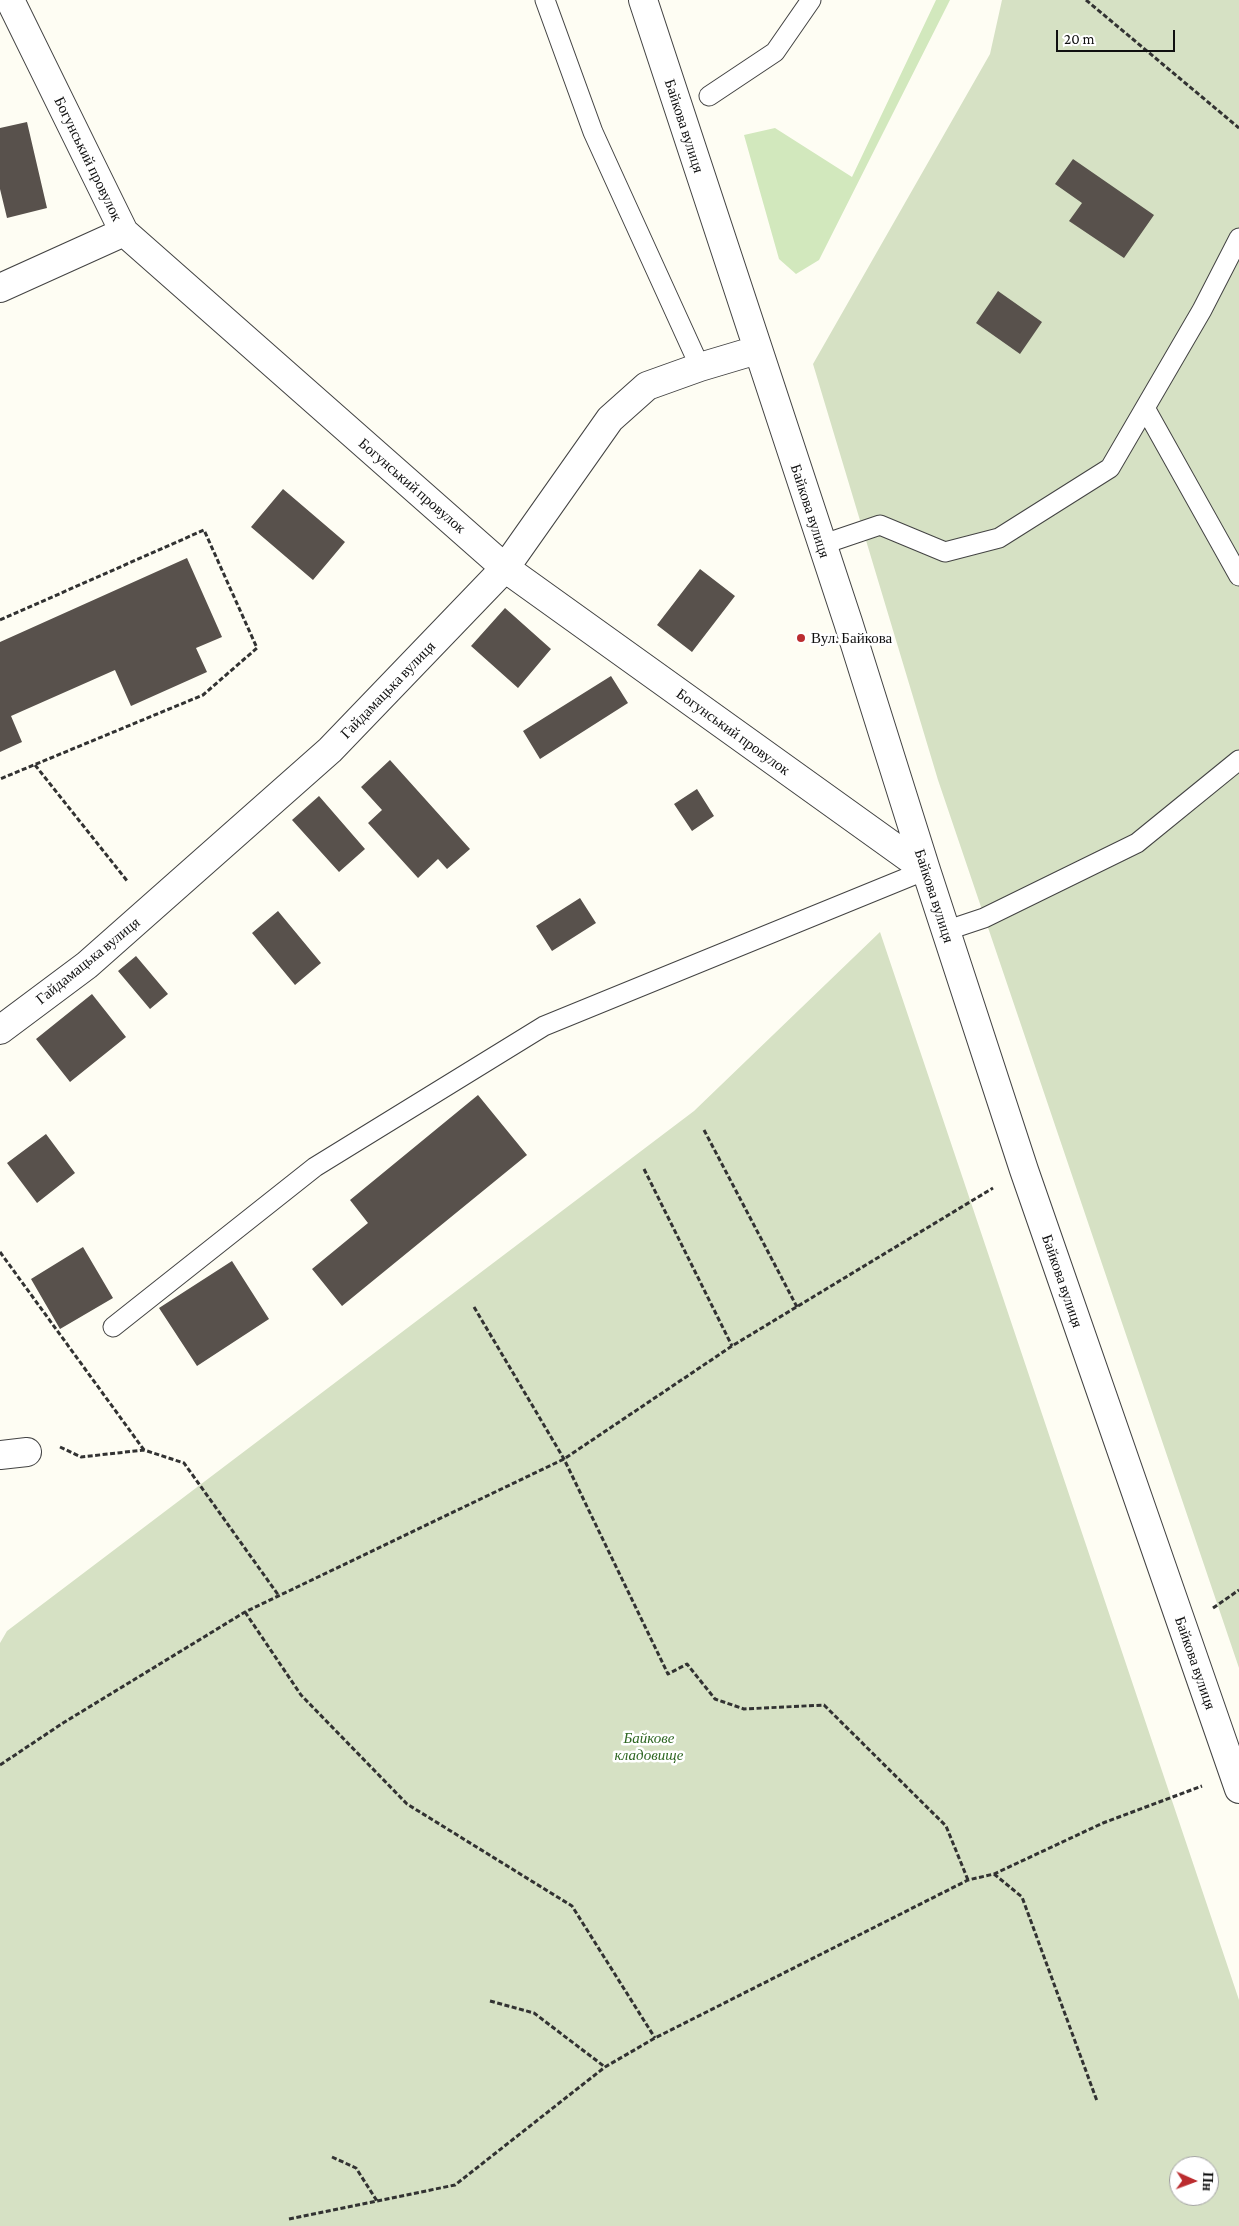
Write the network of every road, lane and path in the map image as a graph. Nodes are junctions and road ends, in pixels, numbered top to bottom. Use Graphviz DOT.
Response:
graph roads {
  1 [pos="10,0"];
  2 [pos="545,0"];
  3 [pos="642,0"];
  4 [pos="810,0"];
  5 [pos="1086,0"];
  6 [pos="709,96"];
  7 [pos="1239,128"];
  8 [pos="124,232"];
  9 [pos="1239,238"];
  10 [pos="0,288"];
  11 [pos="757,350"];
  12 [pos="700,367"];
  13 [pos="1145,408"];
  14 [pos="821,545"];
  15 [pos="505,568"];
  16 [pos="1239,576"];
  17 [pos="0,620"];
  18 [pos="1239,760"];
  19 [pos="35,764"];
  20 [pos="0,779"];
  21 [pos="926,870"];
  22 [pos="130,884"];
  23 [pos="945,931"];
  24 [pos="0,1030"];
  25 [pos="704,1130"];
  26 [pos="644,1169"];
  27 [pos="1024,1170"];
  28 [pos="0,1252"];
  29 [pos="797,1307"];
  30 [pos="474,1308"];
  31 [pos="113,1327"];
  32 [pos="732,1346"];
  33 [pos="144,1450"];
  34 [pos="27,1452"];
  35 [pos="0,1455"];
  36 [pos="564,1459"];
  37 [pos="1239,1590"];
  38 [pos="279,1596"];
  39 [pos="1218,1606"];
  40 [pos="245,1612"];
  41 [pos="0,1765"];
  42 [pos="1236,1782"];
  43 [pos="994,1874"];
  44 [pos="968,1880"];
  45 [pos="490,2001"];
  46 [pos="655,2038"];
  47 [pos="604,2067"];
  48 [pos="1097,2101"];
  49 [pos="332,2157"];
  50 [pos="377,2201"];
  51 [pos="289,2219"];
  1 -- 8 [label="street, Богунський провулок"];
  2 -- 12 [label="lane"];
  3 -- 11 [label="street, Байкова вулиця"];
  4 -- 6 [label="lane"];
  5 -- 7 [label="path"];
  8 -- 10 [label="street"];
  8 -- 15 [label="street, Богунський провулок"];
  9 -- 13 [label="lane"];
  11 -- 12 [label="street, Гайдамацька вулиця"];
  11 -- 14 [label="street, Байкова вулиця"];
  12 -- 15 [label="street, Гайдамацька вулиця"];
  13 -- 14 [label="lane"];
  13 -- 16 [label="lane"];
  14 -- 21 [label="street, Байкова вулиця"];
  15 -- 21 [label="street, Богунський провулок"];
  15 -- 24 [label="street, Гайдамацька вулиця"];
  17 -- 19 [label="path"];
  18 -- 23 [label="lane"];
  19 -- 20 [label="path"];
  19 -- 22 [label="path"];
  21 -- 23 [label="street, Байкова вулиця"];
  21 -- 31 [label="lane"];
  23 -- 27 [label="street, Байкова вулиця"];
  25 -- 29 [label="path"];
  26 -- 32 [label="path"];
  27 -- 29 [label="path"];
  27 -- 42 [label="street, Байкова вулиця"];
  28 -- 33 [label="path"];
  29 -- 32 [label="path"];
  30 -- 36 [label="path"];
  32 -- 36 [label="path"];
  33 -- 34 [label="path"];
  33 -- 38 [label="path"];
  34 -- 35 [label="street"];
  36 -- 38 [label="path"];
  36 -- 44 [label="path"];
  37 -- 39 [label="path"];
  38 -- 40 [label="path"];
  40 -- 41 [label="path"];
  40 -- 46 [label="path"];
  42 -- 43 [label="path"];
  43 -- 44 [label="path"];
  43 -- 48 [label="path"];
  44 -- 46 [label="path"];
  45 -- 47 [label="path"];
  46 -- 47 [label="path"];
  47 -- 50 [label="path"];
  49 -- 50 [label="path"];
  50 -- 51 [label="path"];
}
